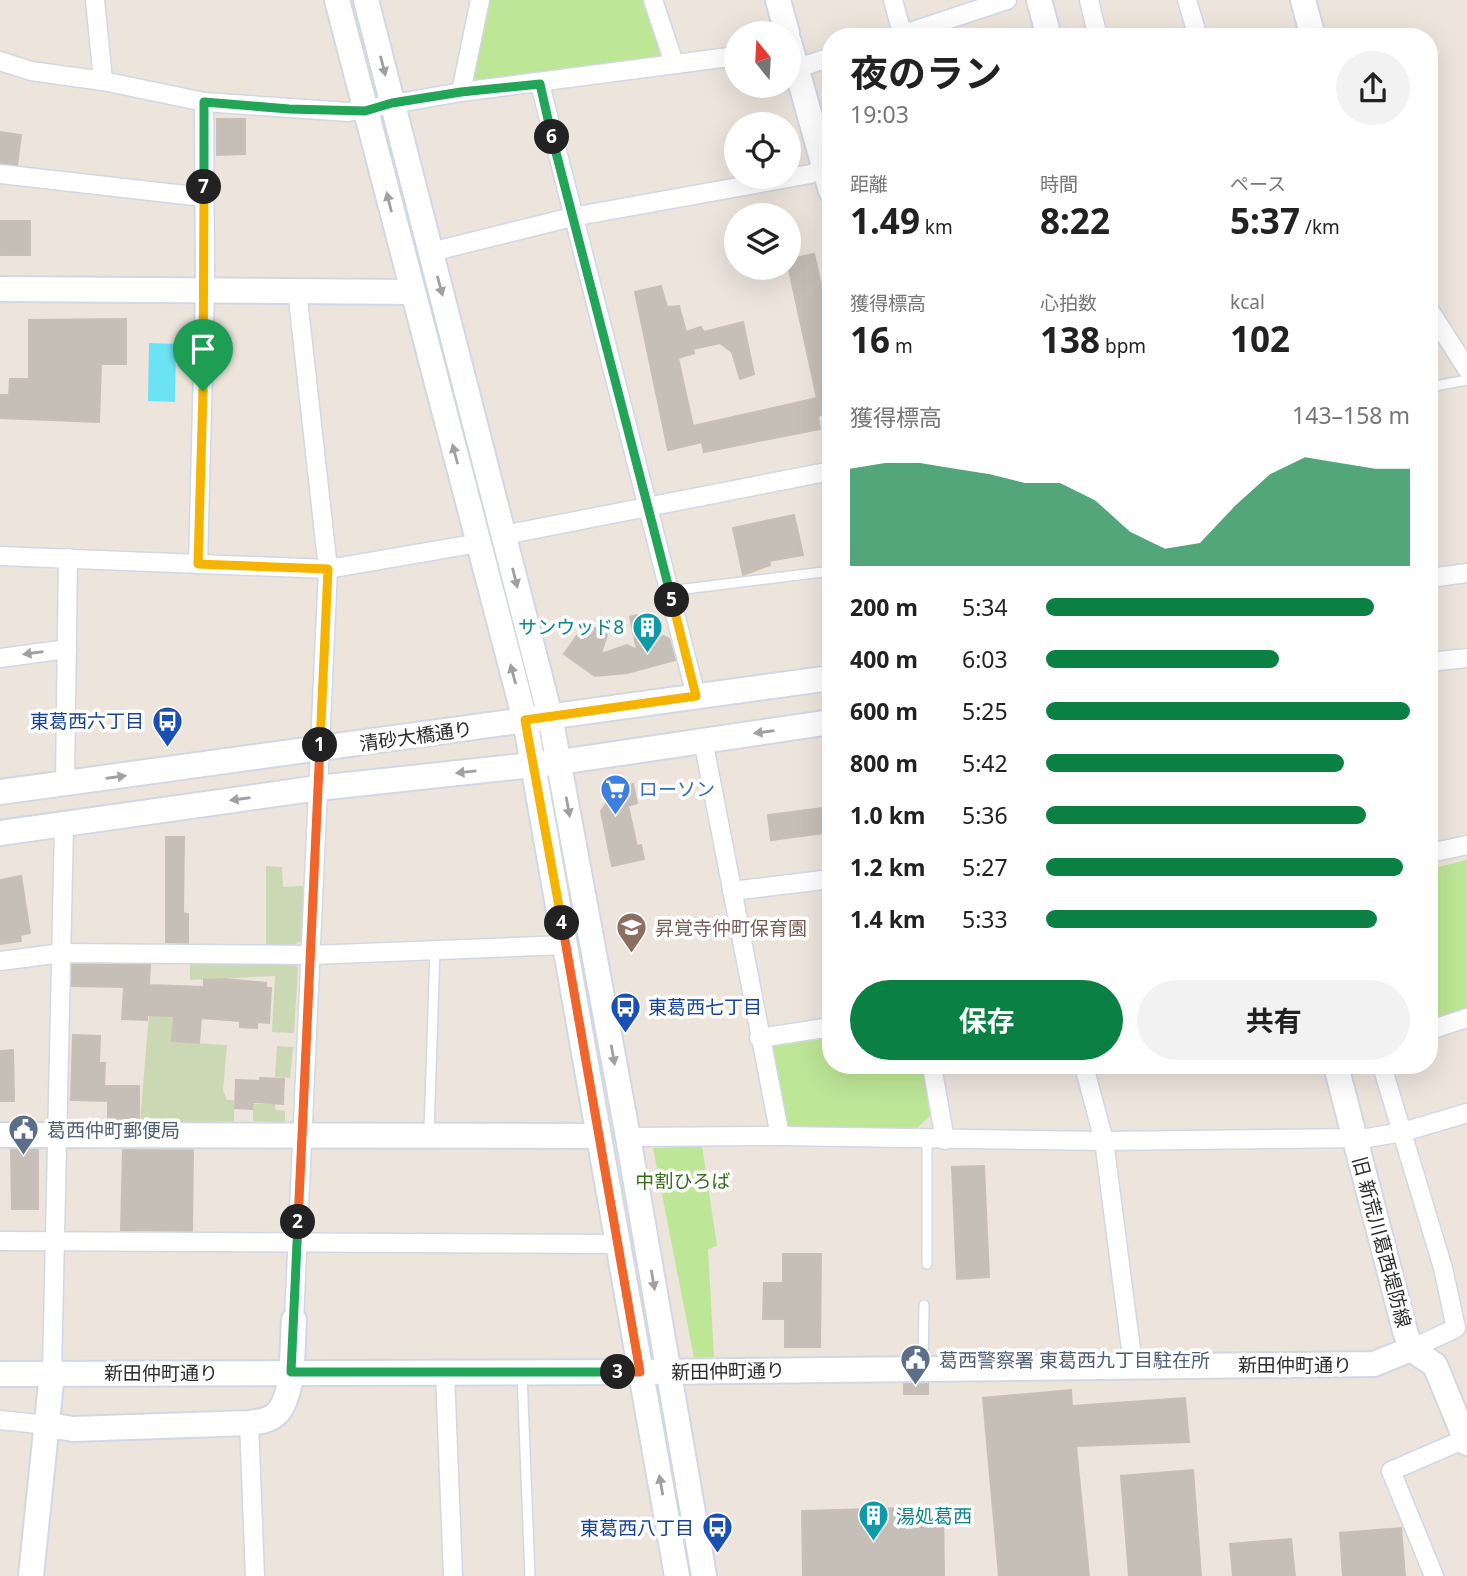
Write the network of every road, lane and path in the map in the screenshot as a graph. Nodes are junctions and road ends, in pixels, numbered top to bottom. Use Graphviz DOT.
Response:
graph roads {
  1 [pos="95,0"];
  2 [pos="337,0"];
  3 [pos="366,0"];
  4 [pos="480,0"];
  5 [pos="653,0"];
  6 [pos="778,0"];
  7 [pos="893,0"];
  8 [pos="1007,0"];
  9 [pos="1039,0"];
  10 [pos="1089,0"];
  11 [pos="1187,0"];
  12 [pos="1303,0"];
  13 [pos="784,21"];
  14 [pos="898,28"];
  15 [pos="924,28"];
  16 [pos="1047,28"];
  17 [pos="1096,28"];
  18 [pos="1195,28"];
  19 [pos="1311,28"];
  20 [pos="802,50"];
  21 [pos="822,55"];
  22 [pos="724,57"];
  23 [pos="0,61"];
  24 [pos="674,63"];
  25 [pos="103,80"];
  26 [pos="540,84"];
  27 [pos="802,87"];
  28 [pos="461,92"];
  29 [pos="204,102"];
  30 [pos="392,103"];
  31 [pos="365,111"];
  32 [pos="822,158"];
  33 [pos="0,174"];
  34 [pos="822,178"];
  35 [pos="204,197"];
  36 [pos="572,217"];
  37 [pos="431,252"];
  38 [pos="0,289"];
  39 [pos="205,289"];
  40 [pos="297,290"];
  41 [pos="412,292"];
  42 [pos="1438,324"];
  43 [pos="1467,369"];
  44 [pos="1467,380"];
  45 [pos="1438,385"];
  46 [pos="822,473"];
  47 [pos="646,505"];
  48 [pos="505,535"];
  49 [pos="479,543"];
  50 [pos="0,556"];
  51 [pos="68,558"];
  52 [pos="198,564"];
  53 [pos="328,569"];
  54 [pos="822,572"];
  55 [pos="1467,573"];
  56 [pos="1438,577"];
  57 [pos="670,591"];
  58 [pos="67,649"];
  59 [pos="0,658"];
  60 [pos="1467,658"];
  61 [pos="1438,661"];
  62 [pos="822,679"];
  63 [pos="696,696"];
  64 [pos="551,716"];
  65 [pos="525,720"];
  66 [pos="822,723"];
  67 [pos="703,740"];
  68 [pos="320,750"];
  69 [pos="560,762"];
  70 [pos="533,765"];
  71 [pos="65,783"];
  72 [pos="318,788"];
  73 [pos="0,792"];
  74 [pos="64,825"];
  75 [pos="0,833"];
  76 [pos="1467,845"];
  77 [pos="1438,851"];
  78 [pos="822,880"];
  79 [pos="732,891"];
  80 [pos="566,945"];
  81 [pos="435,949"];
  82 [pos="62,953"];
  83 [pos="311,955"];
  84 [pos="0,961"];
  85 [pos="1467,1018"];
  86 [pos="1438,1027"];
  87 [pos="822,1028"];
  88 [pos="759,1038"];
  89 [pos="933,1074"];
  90 [pos="1086,1074"];
  91 [pos="1338,1074"];
  92 [pos="1385,1074"];
  93 [pos="1467,1113"];
  94 [pos="1403,1132"];
  95 [pos="0,1135"];
  96 [pos="57,1135"];
  97 [pos="302,1135"];
  98 [pos="429,1136"];
  99 [pos="599,1136"];
  100 [pos="780,1136"];
  101 [pos="628,1137"];
  102 [pos="1355,1138"];
  103 [pos="927,1140"];
  104 [pos="945,1140"];
  105 [pos="1104,1142"];
  106 [pos="0,1241"];
  107 [pos="54,1241"];
  108 [pos="297,1243"];
  109 [pos="619,1244"];
  110 [pos="927,1264"];
  111 [pos="924,1305"];
  112 [pos="294,1320"];
  113 [pos="1411,1349"];
  114 [pos="1133,1365"];
  115 [pos="923,1367"];
  116 [pos="291,1372"];
  117 [pos="522,1372"];
  118 [pos="640,1372"];
  119 [pos="668,1372"];
  120 [pos="52,1373"];
  121 [pos="444,1373"];
  122 [pos="0,1374"];
  123 [pos="0,1420"];
  124 [pos="249,1423"];
  125 [pos="47,1426"];
  126 [pos="1466,1441"];
  127 [pos="31,1576"];
  128 [pos="255,1576"];
  129 [pos="453,1576"];
  130 [pos="530,1576"];
  131 [pos="677,1576"];
  132 [pos="704,1576"];
  133 [pos="1434,1576"];
  1 -- 25 [label="street"];
  2 -- 31 [label="street"];
  3 -- 30 [label="street, one-way"];
  4 -- 28 [label="street"];
  5 -- 24 [label="street"];
  6 -- 13 [label="street"];
  7 -- 14 [label="street"];
  8 -- 15 [label="street"];
  9 -- 16 [label="street"];
  10 -- 17 [label="street"];
  11 -- 18 [label="street"];
  12 -- 19 [label="street"];
  20 -- 21 [label="street"];
  22 -- 24 [label="street"];
  23 -- 25 [label="street"];
  24 -- 26 [label="street"];
  25 -- 29 [label="street"];
  26 -- 28 [label="street"];
  26 -- 36 [label="street"];
  27 -- 32 [label="street"];
  28 -- 30 [label="street"];
  29 -- 31 [label="street"];
  29 -- 35 [label="street"];
  30 -- 31 [label="street"];
  30 -- 37 [label="street"];
  41 -- 31 [label="street, one-way"];
  33 -- 35 [label="street"];
  34 -- 36 [label="street"];
  35 -- 39 [label="street"];
  36 -- 37 [label="street"];
  36 -- 47 [label="street"];
  37 -- 48 [label="street, one-way"];
  38 -- 39 [label="street"];
  39 -- 40 [label="street"];
  39 -- 52 [label="street"];
  40 -- 41 [label="street"];
  40 -- 53 [label="street"];
  49 -- 41 [label="street, one-way"];
  42 -- 43 [label="street"];
  44 -- 45 [label="lane"];
  46 -- 47 [label="street"];
  47 -- 48 [label="street"];
  47 -- 57 [label="street"];
  48 -- 64 [label="street, one-way"];
  49 -- 53 [label="street"];
  65 -- 49 [label="street, one-way"];
  50 -- 51 [label="street"];
  51 -- 52 [label="street"];
  51 -- 58 [label="street"];
  52 -- 53 [label="street"];
  53 -- 68 [label="street"];
  54 -- 57 [label="lane"];
  55 -- 56 [label="street"];
  57 -- 63 [label="street"];
  58 -- 59 [label="street, one-way"];
  58 -- 71 [label="street"];
  60 -- 61 [label="street"];
  62 -- 63 [label="street, 清砂大橋通り"];
  63 -- 64 [label="street, 清砂大橋通り"];
  64 -- 65 [label="street, 清砂大橋通り"];
  64 -- 69 [label="street"];
  65 -- 68 [label="street, 清砂大橋通り"];
  65 -- 70 [label="street"];
  66 -- 67 [label="street, 清砂大橋通り, one-way"];
  67 -- 69 [label="street, 清砂大橋通り"];
  67 -- 79 [label="street"];
  71 -- 68 [label="street, 清砂大橋通り, one-way"];
  68 -- 72 [label="street"];
  69 -- 70 [label="street, 清砂大橋通り"];
  69 -- 101 [label="street, one-way"];
  70 -- 72 [label="street, 清砂大橋通り, one-way"];
  70 -- 80 [label="street"];
  71 -- 73 [label="street, 清砂大橋通り"];
  72 -- 74 [label="street, 清砂大橋通り, one-way"];
  72 -- 83 [label="street"];
  74 -- 75 [label="street, 清砂大橋通り"];
  74 -- 82 [label="street"];
  76 -- 77 [label="street"];
  78 -- 79 [label="street"];
  79 -- 88 [label="street"];
  80 -- 81 [label="street"];
  80 -- 99 [label="street"];
  81 -- 83 [label="street"];
  81 -- 98 [label="lane"];
  82 -- 83 [label="street"];
  82 -- 84 [label="street"];
  82 -- 96 [label="street"];
  83 -- 97 [label="street"];
  85 -- 86 [label="street"];
  87 -- 88 [label="street"];
  88 -- 100 [label="street"];
  89 -- 104 [label="street"];
  90 -- 105 [label="street"];
  91 -- 102 [label="street, 旧 新荒川葛西堤防線"];
  92 -- 94 [label="street"];
  93 -- 94 [label="street"];
  94 -- 102 [label="street"];
  94 -- 113 [label="street"];
  95 -- 96 [label="street"];
  96 -- 97 [label="street"];
  96 -- 107 [label="street"];
  97 -- 98 [label="street"];
  97 -- 108 [label="street"];
  98 -- 99 [label="street"];
  99 -- 109 [label="street"];
  100 -- 101 [label="street"];
  100 -- 103 [label="street"];
  101 -- 119 [label="street, one-way"];
  102 -- 105 [label="street"];
  102 -- 113 [label="street, 旧 新荒川葛西堤防線"];
  103 -- 104 [label="street"];
  103 -- 110 [label="lane"];
  104 -- 105 [label="street"];
  105 -- 114 [label="street"];
  106 -- 107 [label="street"];
  107 -- 108 [label="street"];
  107 -- 120 [label="street"];
  108 -- 109 [label="street"];
  108 -- 112 [label="street"];
  109 -- 118 [label="street"];
  111 -- 115 [label="lane"];
  112 -- 116 [label="street"];
  113 -- 114 [label="street, 新田仲町通り"];
  113 -- 126 [label="street, 旧 新荒川葛西堤防線"];
  114 -- 115 [label="street, 新田仲町通り"];
  115 -- 119 [label="street, 新田仲町通り"];
  116 -- 120 [label="street, 新田仲町通り"];
  116 -- 121 [label="street, 新田仲町通り"];
  116 -- 124 [label="street"];
  117 -- 118 [label="street, 新田仲町通り"];
  117 -- 121 [label="street, 新田仲町通り"];
  117 -- 130 [label="lane"];
  118 -- 119 [label="street, 新田仲町通り"];
  131 -- 118 [label="street, one-way"];
  119 -- 132 [label="street"];
  120 -- 122 [label="street, 新田仲町通り"];
  120 -- 125 [label="street"];
  121 -- 129 [label="street"];
  123 -- 125 [label="street"];
  124 -- 125 [label="street"];
  124 -- 128 [label="street"];
  125 -- 127 [label="street"];
  126 -- 133 [label="street"];
}
